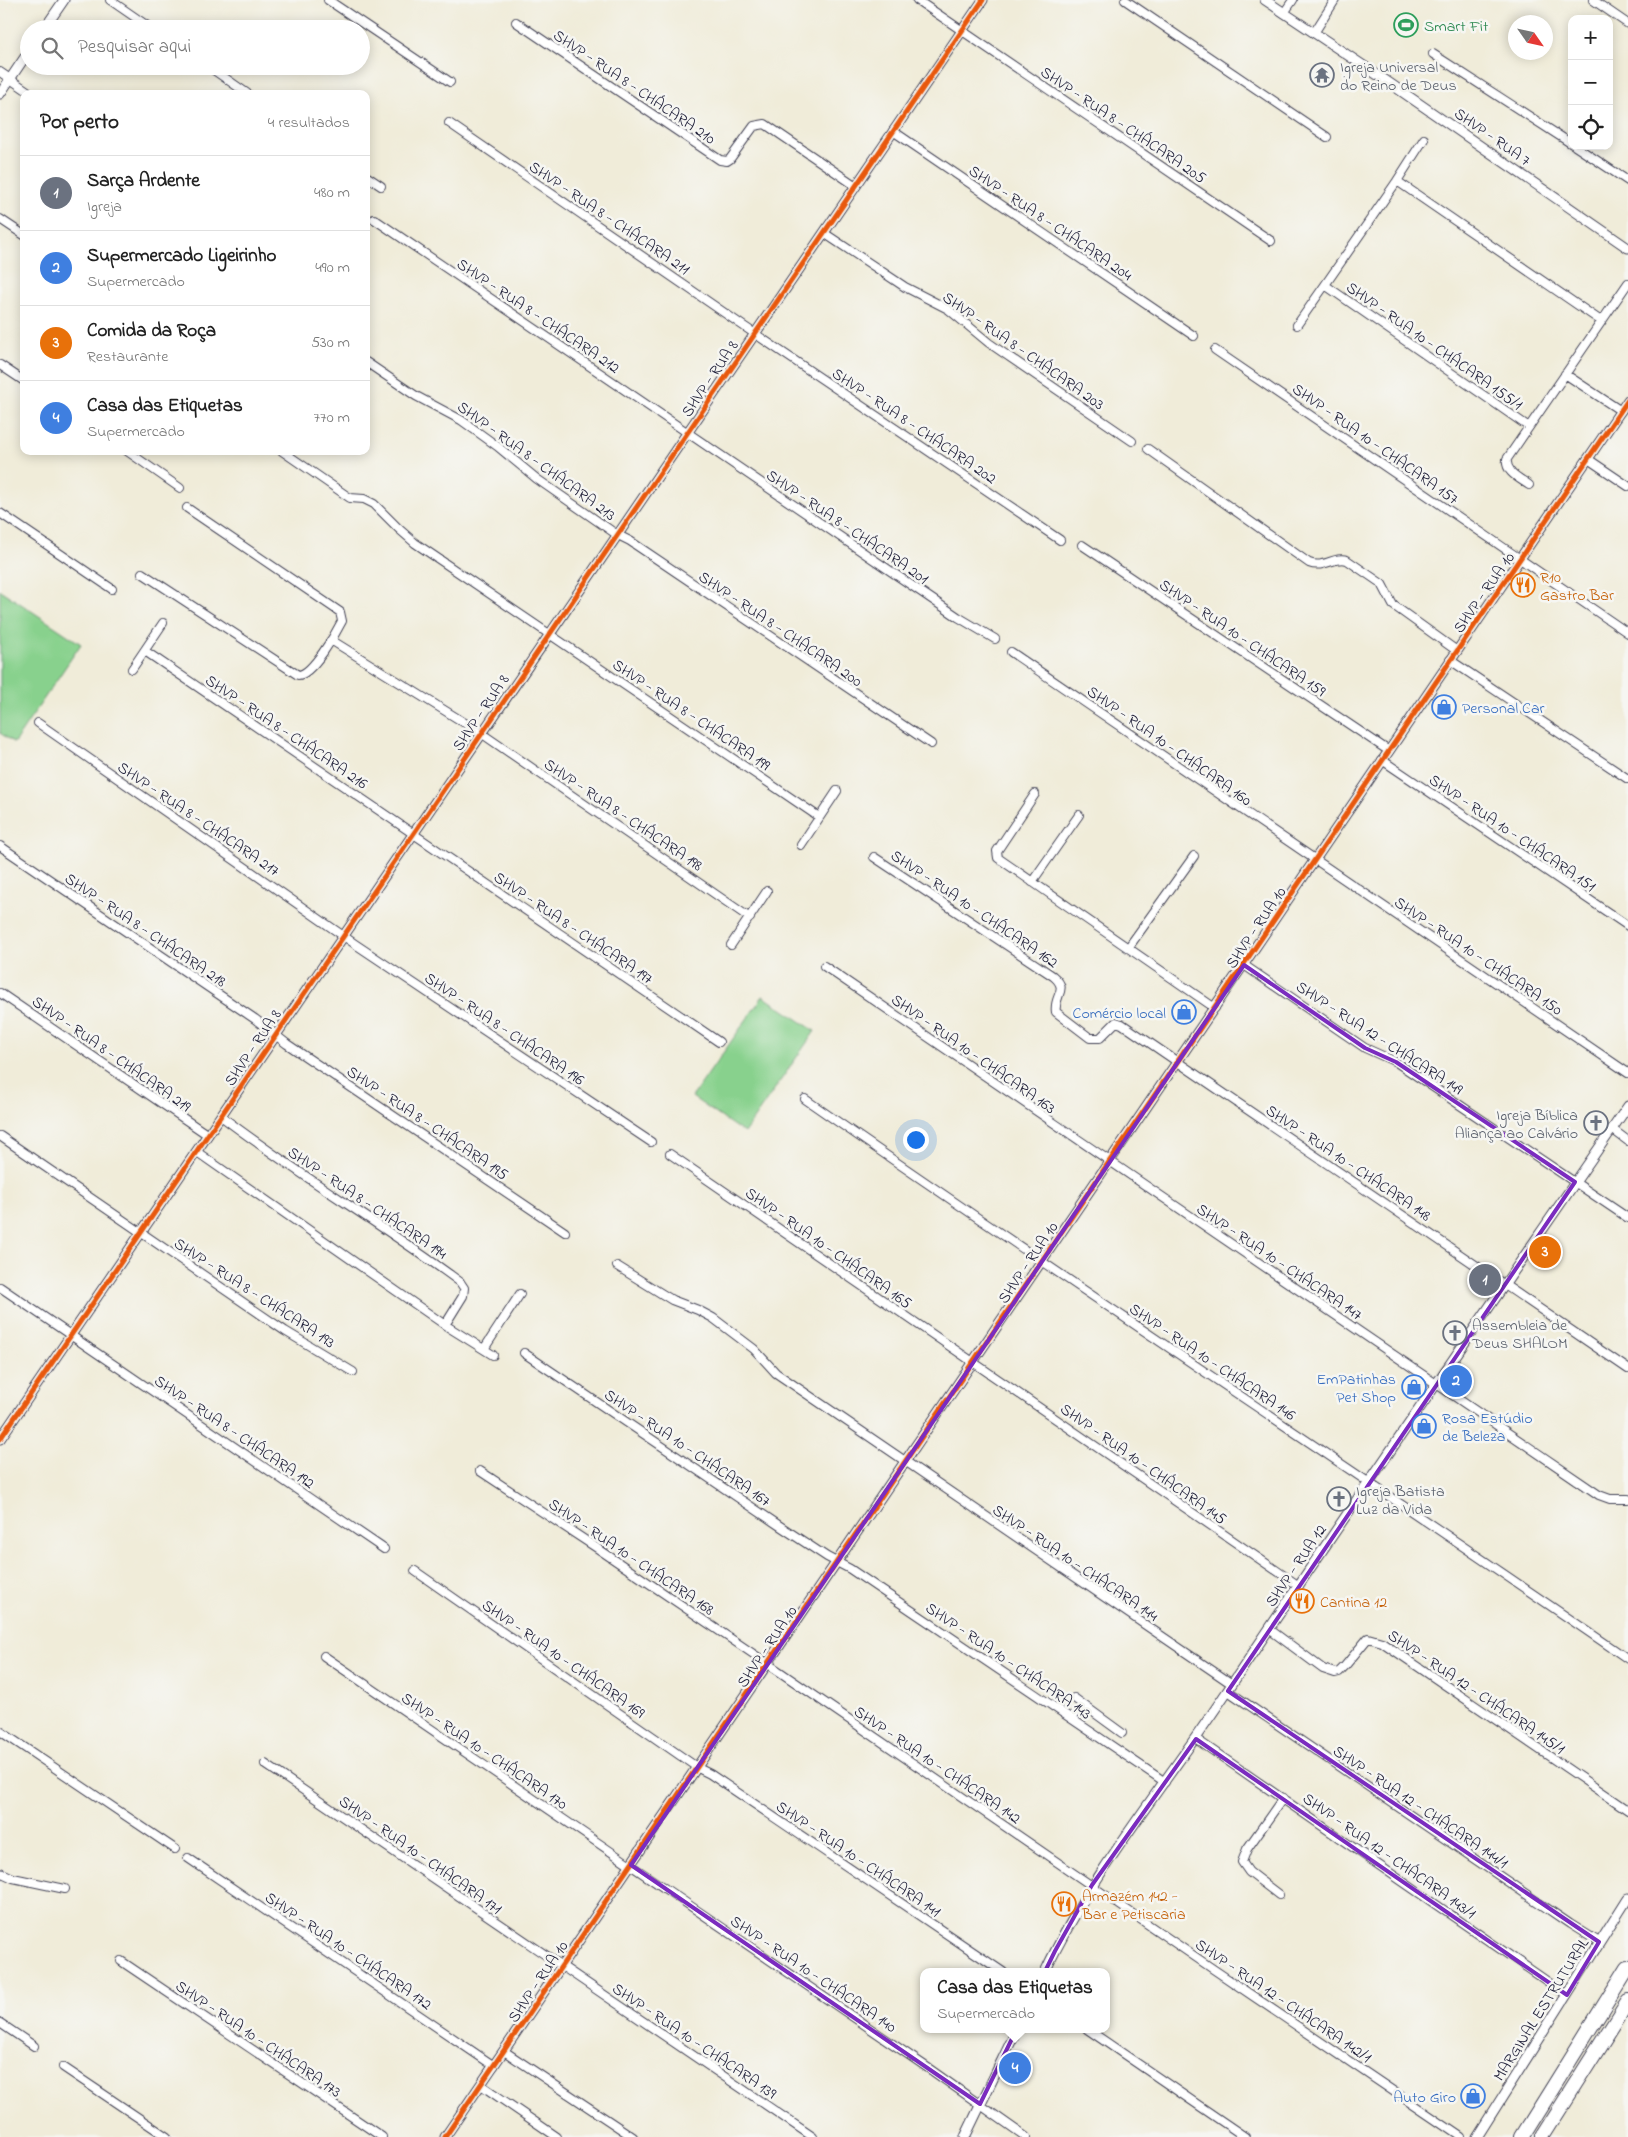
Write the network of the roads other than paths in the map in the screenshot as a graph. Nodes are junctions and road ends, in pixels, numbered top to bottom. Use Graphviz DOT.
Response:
graph roads {
  1 [pos="64,0"];
  2 [pos="110,0"];
  3 [pos="328,0"];
  4 [pos="917,0"];
  5 [pos="983,0"];
  6 [pos="1124,0"];
  7 [pos="1265,0"];
  8 [pos="1293,0"];
  9 [pos="1335,0"];
  10 [pos="1593,0"];
  11 [pos="1284,13"];
  12 [pos="50,20"];
  13 [pos="139,20"];
  14 [pos="358,20"];
  15 [pos="516,22"];
  16 [pos="1628,24"];
  17 [pos="370,28"];
  18 [pos="962,31"];
  19 [pos="1314,33"];
  20 [pos="1432,54"];
  21 [pos="20,64"];
  22 [pos="0,72"];
  23 [pos="221,75"];
  24 [pos="10,79"];
  25 [pos="450,82"];
  26 [pos="26,90"];
  27 [pos="242,90"];
  28 [pos="0,94"];
  29 [pos="450,123"];
  30 [pos="894,130"];
  31 [pos="1327,138"];
  32 [pos="1424,139"];
  33 [pos="1568,142"];
  34 [pos="1581,150"];
  35 [pos="370,179"];
  36 [pos="1397,181"];
  37 [pos="1628,181"];
  38 [pos="381,186"];
  39 [pos="856,186"];
  40 [pos="0,219"];
  41 [pos="374,220"];
  42 [pos="20,232"];
  43 [pos="824,233"];
  44 [pos="1271,241"];
  45 [pos="1628,248"];
  46 [pos="1628,283"];
  47 [pos="1325,286"];
  48 [pos="1602,321"];
  49 [pos="1297,325"];
  50 [pos="755,333"];
  51 [pos="1194,336"];
  52 [pos="1216,350"];
  53 [pos="0,365"];
  54 [pos="370,365"];
  55 [pos="1564,374"];
  56 [pos="20,378"];
  57 [pos="1628,400"];
  58 [pos="1621,411"];
  59 [pos="1529,427"];
  60 [pos="686,434"];
  61 [pos="1132,441"];
  62 [pos="1148,449"];
  63 [pos="132,455"];
  64 [pos="288,455"];
  65 [pos="1588,459"];
  66 [pos="1529,485"];
  67 [pos="1628,486"];
  68 [pos="180,488"];
  69 [pos="187,508"];
  70 [pos="0,514"];
  71 [pos="616,534"];
  72 [pos="1060,540"];
  73 [pos="1082,545"];
  74 [pos="1520,559"];
  75 [pos="142,573"];
  76 [pos="112,589"];
  77 [pos="163,623"];
  78 [pos="1628,633"];
  79 [pos="549,634"];
  80 [pos="995,639"];
  81 [pos="331,640"];
  82 [pos="145,650"];
  83 [pos="1457,650"];
  84 [pos="1011,652"];
  85 [pos="1450,660"];
  86 [pos="132,669"];
  87 [pos="38,723"];
  88 [pos="481,733"];
  89 [pos="930,744"];
  90 [pos="1388,751"];
  91 [pos="1382,760"];
  92 [pos="1628,780"];
  93 [pos="837,791"];
  94 [pos="1035,794"];
  95 [pos="1079,815"];
  96 [pos="819,818"];
  97 [pos="413,834"];
  98 [pos="801,845"];
  99 [pos="0,846"];
  100 [pos="1194,856"];
  101 [pos="874,857"];
  102 [pos="1315,860"];
  103 [pos="1032,882"];
  104 [pos="767,891"];
  105 [pos="750,918"];
  106 [pos="1628,926"];
  107 [pos="344,936"];
  108 [pos="731,945"];
  109 [pos="1128,948"];
  110 [pos="1244,965"];
  111 [pos="824,966"];
  112 [pos="0,993"];
  113 [pos="1215,1008"];
  114 [pos="276,1034"];
  115 [pos="719,1042"];
  116 [pos="1178,1062"];
  117 [pos="1628,1073"];
  118 [pos="805,1100"];
  119 [pos="1628,1106"];
  120 [pos="221,1116"];
  121 [pos="1612,1129"];
  122 [pos="208,1135"];
  123 [pos="0,1136"];
  124 [pos="1628,1140"];
  125 [pos="651,1142"];
  126 [pos="197,1152"];
  127 [pos="670,1154"];
  128 [pos="1110,1162"];
  129 [pos="1575,1182"];
  130 [pos="1628,1218"];
  131 [pos="565,1232"];
  132 [pos="142,1234"];
  133 [pos="1042,1262"];
  134 [pos="617,1266"];
  135 [pos="1504,1284"];
  136 [pos="0,1287"];
  137 [pos="520,1294"];
  138 [pos="445,1325"];
  139 [pos="70,1336"];
  140 [pos="484,1349"];
  141 [pos="524,1353"];
  142 [pos="494,1355"];
  143 [pos="973,1362"];
  144 [pos="1628,1368"];
  145 [pos="353,1372"];
  146 [pos="1435,1384"];
  147 [pos="0,1439"];
  148 [pos="905,1463"];
  149 [pos="480,1471"];
  150 [pos="1369,1483"];
  151 [pos="1628,1499"];
  152 [pos="384,1549"];
  153 [pos="837,1562"];
  154 [pos="415,1571"];
  155 [pos="1299,1586"];
  156 [pos="1268,1630"];
  157 [pos="324,1656"];
  158 [pos="1628,1660"];
  159 [pos="769,1664"];
  160 [pos="1230,1687"];
  161 [pos="1074,1698"];
  162 [pos="1083,1705"];
  163 [pos="1071,1718"];
  164 [pos="0,1731"];
  165 [pos="1122,1733"];
  166 [pos="1196,1739"];
  167 [pos="265,1764"];
  168 [pos="698,1768"];
  169 [pos="1165,1782"];
  170 [pos="1283,1798"];
  171 [pos="1628,1810"];
  172 [pos="175,1849"];
  173 [pos="188,1858"];
  174 [pos="631,1865"];
  175 [pos="0,1872"];
  176 [pos="1092,1885"];
  177 [pos="64,1889"];
  178 [pos="1279,1895"];
  179 [pos="1628,1898"];
  180 [pos="1599,1942"];
  181 [pos="121,1961"];
  182 [pos="562,1967"];
  183 [pos="1628,1967"];
  184 [pos="997,1968"];
  185 [pos="1047,1968"];
  186 [pos="1567,1994"];
  187 [pos="1628,2001"];
  188 [pos="0,2023"];
  189 [pos="1015,2033"];
  190 [pos="1093,2033"];
  191 [pos="34,2046"];
  192 [pos="504,2051"];
  193 [pos="494,2066"];
  194 [pos="63,2067"];
  195 [pos="481,2084"];
  196 [pos="980,2104"];
  197 [pos="167,2137"];
  198 [pos="382,2137"];
  199 [pos="445,2137"];
  200 [pos="557,2137"];
  201 [pos="633,2137"];
  202 [pos="813,2137"];
  203 [pos="965,2137"];
  204 [pos="1026,2137"];
  205 [pos="1245,2137"];
  206 [pos="1460,2137"];
  207 [pos="1477,2137"];
  208 [pos="1522,2137"];
  209 [pos="1542,2137"];
  1 -- 12 [label="street"];
  2 -- 13 [label="street"];
  3 -- 14 [label="street"];
  4 -- 18 [label="street, SHVP - RUA 8 - CHÁCARA 205"];
  5 -- 18 [label="street, SHVP - RUA 8"];
  6 -- 31 [label="street"];
  7 -- 11 [label="street, SHVP - RUA 7"];
  8 -- 11 [label="street"];
  9 -- 19 [label="street"];
  10 -- 16 [label="street"];
  11 -- 19 [label="street, SHVP - RUA 7"];
  15 -- 39 [label="street, SHVP - RUA 8 - CHÁCARA 210"];
  17 -- 25 [label="street"];
  18 -- 30 [label="street, SHVP - RUA 8"];
  18 -- 44 [label="street, SHVP - RUA 8 - CHÁCARA 205"];
  19 -- 45 [label="street, SHVP - RUA 7"];
  20 -- 33 [label="street"];
  21 -- 24 [label="street"];
  22 -- 24 [label="street"];
  23 -- 27 [label="street"];
  24 -- 26 [label="street"];
  24 -- 28 [label="street"];
  29 -- 50 [label="street, SHVP - RUA 8 - CHÁCARA 211"];
  30 -- 39 [label="street, SHVP - RUA 8"];
  30 -- 51 [label="street, SHVP - RUA 8 - CHÁCARA 204"];
  32 -- 36 [label="street, SHVP - RUA 10 - CHÁCARA 155/1"];
  34 -- 37 [label="street"];
  35 -- 38 [label="street"];
  36 -- 47 [label="street, SHVP - RUA 10 - CHÁCARA 155/1"];
  36 -- 48 [label="street"];
  39 -- 43 [label="street, SHVP - RUA 8"];
  40 -- 42 [label="street"];
  41 -- 60 [label="street, SHVP - RUA 8 - CHÁCARA 212"];
  43 -- 50 [label="street, SHVP - RUA 8"];
  43 -- 61 [label="street, SHVP - RUA 8 - CHÁCARA 203"];
  46 -- 48 [label="street, SHVP - RUA 10 - CHÁCARA 155/1"];
  47 -- 49 [label="street, SHVP - RUA 10 - CHÁCARA 155/1"];
  47 -- 59 [label="street, SHVP - RUA 10 - CHÁCARA 155/1"];
  48 -- 55 [label="street, SHVP - RUA 10 - CHÁCARA 155/1"];
  50 -- 60 [label="street, SHVP - RUA 8"];
  50 -- 72 [label="street, SHVP - RUA 8 - CHÁCARA 202"];
  52 -- 74 [label="street, SHVP - RUA 10 - CHÁCARA 157"];
  53 -- 56 [label="street"];
  54 -- 71 [label="street, SHVP - RUA 8 - CHÁCARA 213"];
  55 -- 58 [label="street"];
  55 -- 59 [label="street, SHVP - RUA 10 - CHÁCARA 155/1"];
  57 -- 58 [label="street, SHVP - RUA 10"];
  58 -- 65 [label="street, SHVP - RUA 10"];
  59 -- 66 [label="street, SHVP - RUA 10 - CHÁCARA 155/1"];
  60 -- 71 [label="street, SHVP - RUA 8"];
  60 -- 80 [label="street, SHVP - RUA 8 - CHÁCARA 201"];
  62 -- 83 [label="street"];
  63 -- 68 [label="street"];
  64 -- 79 [label="street, SHVP - RUA 8 - CHÁCARA 199"];
  65 -- 67 [label="street"];
  65 -- 74 [label="street, SHVP - RUA 10"];
  69 -- 81 [label="street"];
  70 -- 76 [label="street"];
  71 -- 79 [label="street, SHVP - RUA 8"];
  71 -- 89 [label="street, SHVP - RUA 8 - CHÁCARA 200"];
  73 -- 90 [label="street, SHVP - RUA 10 - CHÁCARA 159"];
  74 -- 78 [label="street, SHVP - RUA 10 - CHÁCARA 157"];
  74 -- 83 [label="street, SHVP - RUA 10"];
  75 -- 81 [label="street"];
  77 -- 82 [label="street"];
  79 -- 88 [label="street, SHVP - RUA 8"];
  79 -- 96 [label="street, SHVP - RUA 8 - CHÁCARA 199"];
  81 -- 88 [label="street, SHVP - RUA 8 - CHÁCARA 198"];
  82 -- 86 [label="street"];
  82 -- 97 [label="street, SHVP - RUA 8 - CHÁCARA 216"];
  83 -- 85 [label="street, SHVP - RUA 10"];
  84 -- 102 [label="street, SHVP - RUA 10 - CHÁCARA 160"];
  85 -- 90 [label="street, SHVP - RUA 10"];
  85 -- 92 [label="street"];
  87 -- 107 [label="street, SHVP - RUA 8 - CHÁCARA 217"];
  88 -- 97 [label="street, SHVP - RUA 8"];
  88 -- 105 [label="street, SHVP - RUA 8 - CHÁCARA 198"];
  90 -- 91 [label="street, SHVP - RUA 10"];
  91 -- 102 [label="street, SHVP - RUA 10"];
  91 -- 106 [label="street, SHVP - RUA 10 - CHÁCARA 151"];
  93 -- 96 [label="street"];
  94 -- 103 [label="street"];
  95 -- 103 [label="street"];
  96 -- 98 [label="street"];
  97 -- 107 [label="street, SHVP - RUA 8"];
  97 -- 115 [label="street, SHVP - RUA 8 - CHÁCARA 197"];
  99 -- 114 [label="street, SHVP - RUA 8 - CHÁCARA 218"];
  100 -- 109 [label="street"];
  101 -- 116 [label="street, SHVP - RUA 10 - CHÁCARA 162"];
  102 -- 110 [label="street, SHVP - RUA 10"];
  102 -- 117 [label="street, SHVP - RUA 10 - CHÁCARA 150"];
  103 -- 109 [label="street"];
  104 -- 105 [label="street"];
  105 -- 108 [label="street"];
  107 -- 114 [label="street, SHVP - RUA 8"];
  107 -- 125 [label="street, SHVP - RUA 8 - CHÁCARA 196"];
  109 -- 113 [label="street"];
  110 -- 113 [label="street, SHVP - RUA 10"];
  110 -- 129 [label="street, SHVP - RUA 12 - CHÁCARA 149"];
  111 -- 128 [label="street, SHVP - RUA 10 - CHÁCARA 163"];
  112 -- 122 [label="street, SHVP - RUA 8 - CHÁCARA 219"];
  113 -- 116 [label="street, SHVP - RUA 10"];
  114 -- 120 [label="street, SHVP - RUA 8"];
  114 -- 131 [label="street, SHVP - RUA 8 - CHÁCARA 195"];
  116 -- 128 [label="street, SHVP - RUA 10"];
  116 -- 135 [label="street, SHVP - RUA 10 - CHÁCARA 148"];
  118 -- 133 [label="street, SHVP - RUA 10 - CHÁCARA 146"];
  119 -- 121 [label="street, SHVP - RUA 12"];
  120 -- 122 [label="street, SHVP - RUA 8"];
  120 -- 138 [label="street, SHVP - RUA 8 - CHÁCARA 194"];
  121 -- 124 [label="street"];
  121 -- 129 [label="street, SHVP - RUA 12"];
  122 -- 126 [label="street, SHVP - RUA 8"];
  123 -- 132 [label="street, SHVP - RUA 8 - CHÁCARA 193"];
  126 -- 132 [label="street, SHVP - RUA 8"];
  126 -- 138 [label="street"];
  127 -- 143 [label="street, SHVP - RUA 10 - CHÁCARA 165"];
  128 -- 133 [label="street, SHVP - RUA 10"];
  128 -- 146 [label="street, SHVP - RUA 10 - CHÁCARA 147"];
  129 -- 130 [label="street, SHVP - RUA 12 - CHÁCARA 149"];
  129 -- 135 [label="street, SHVP - RUA 12"];
  132 -- 139 [label="street, SHVP - RUA 8"];
  132 -- 145 [label="street, SHVP - RUA 8 - CHÁCARA 193"];
  133 -- 143 [label="street, SHVP - RUA 10"];
  133 -- 150 [label="street, SHVP - RUA 10 - CHÁCARA 146"];
  134 -- 148 [label="street, SHVP - RUA 10 - CHÁCARA 144"];
  135 -- 144 [label="street, SHVP - RUA 10 - CHÁCARA 148"];
  135 -- 146 [label="street, SHVP - RUA 12"];
  136 -- 139 [label="street, SHVP - RUA 8 - CHÁCARA 192"];
  137 -- 140 [label="street"];
  138 -- 140 [label="street"];
  139 -- 147 [label="street, SHVP - RUA 8"];
  139 -- 152 [label="street, SHVP - RUA 8 - CHÁCARA 192"];
  140 -- 142 [label="street"];
  141 -- 153 [label="street, SHVP - RUA 10 - CHÁCARA 167"];
  143 -- 148 [label="street, SHVP - RUA 10"];
  143 -- 155 [label="street, SHVP - RUA 10 - CHÁCARA 145"];
  146 -- 150 [label="street, SHVP - RUA 12"];
  146 -- 151 [label="street, SHVP - RUA 10 - CHÁCARA 147"];
  148 -- 153 [label="street, SHVP - RUA 10"];
  148 -- 160 [label="street, SHVP - RUA 10 - CHÁCARA 144"];
  149 -- 159 [label="street, SHVP - RUA 10 - CHÁCARA 168"];
  150 -- 155 [label="street, SHVP - RUA 12"];
  150 -- 158 [label="street, SHVP - RUA 10 - CHÁCARA 146"];
  153 -- 159 [label="street, SHVP - RUA 10"];
  153 -- 163 [label="street, SHVP - RUA 10 - CHÁCARA 143"];
  154 -- 168 [label="street, SHVP - RUA 10 - CHÁCARA 169"];
  155 -- 156 [label="street, SHVP - RUA 12"];
  156 -- 160 [label="street, SHVP - RUA 12"];
  156 -- 171 [label="street, SHVP - RUA 12 - CHÁCARA 145/1"];
  157 -- 174 [label="street, SHVP - RUA 10 - CHÁCARA 170"];
  159 -- 168 [label="street, SHVP - RUA 10"];
  159 -- 176 [label="street, SHVP - RUA 10 - CHÁCARA 142"];
  160 -- 166 [label="street, SHVP - RUA 12"];
  160 -- 180 [label="street, SHVP - RUA 12 - CHÁCARA 144/1"];
  161 -- 162 [label="street"];
  162 -- 163 [label="street"];
  162 -- 165 [label="street"];
  163 -- 169 [label="street, SHVP - RUA 10 - CHÁCARA 143"];
  164 -- 172 [label="street"];
  166 -- 169 [label="street, SHVP - RUA 12"];
  166 -- 170 [label="street, SHVP - RUA 12 - CHÁCARA 143/1"];
  167 -- 182 [label="street, SHVP - RUA 10 - CHÁCARA 171"];
  168 -- 174 [label="street, SHVP - RUA 10"];
  168 -- 184 [label="street, SHVP - RUA 10 - CHÁCARA 141"];
  169 -- 176 [label="street, SHVP - RUA 12"];
  170 -- 178 [label="street"];
  170 -- 186 [label="street, SHVP - RUA 12 - CHÁCARA 143/1"];
  173 -- 193 [label="street, SHVP - RUA 10 - CHÁCARA 172"];
  174 -- 182 [label="street, SHVP - RUA 10"];
  174 -- 196 [label="street, SHVP - RUA 10 - CHÁCARA 140"];
  175 -- 177 [label="street"];
  176 -- 185 [label="street, SHVP - RUA 12"];
  176 -- 206 [label="street, SHVP - RUA 12 - CHÁCARA 142/1"];
  179 -- 180 [label="street, MARGINAL ESTRUTURAL"];
  180 -- 186 [label="street, MARGINAL ESTRUTURAL"];
  181 -- 198 [label="street, SHVP - RUA 10 - CHÁCARA 173"];
  182 -- 192 [label="street, SHVP - RUA 10"];
  182 -- 202 [label="street, SHVP - RUA 10 - CHÁCARA 139"];
  183 -- 208 [label="highway"];
  186 -- 207 [label="street, MARGINAL ESTRUTURAL"];
  187 -- 209 [label="highway"];
  188 -- 191 [label="street"];
  189 -- 196 [label="street"];
  190 -- 205 [label="street"];
  192 -- 193 [label="street, SHVP - RUA 10"];
  192 -- 201 [label="street"];
  193 -- 195 [label="street, SHVP - RUA 10"];
  194 -- 197 [label="street"];
  195 -- 199 [label="street, SHVP - RUA 10"];
  195 -- 200 [label="street"];
  196 -- 203 [label="street"];
  196 -- 204 [label="street, SHVP - RUA 10 - CHÁCARA 140"];
}
